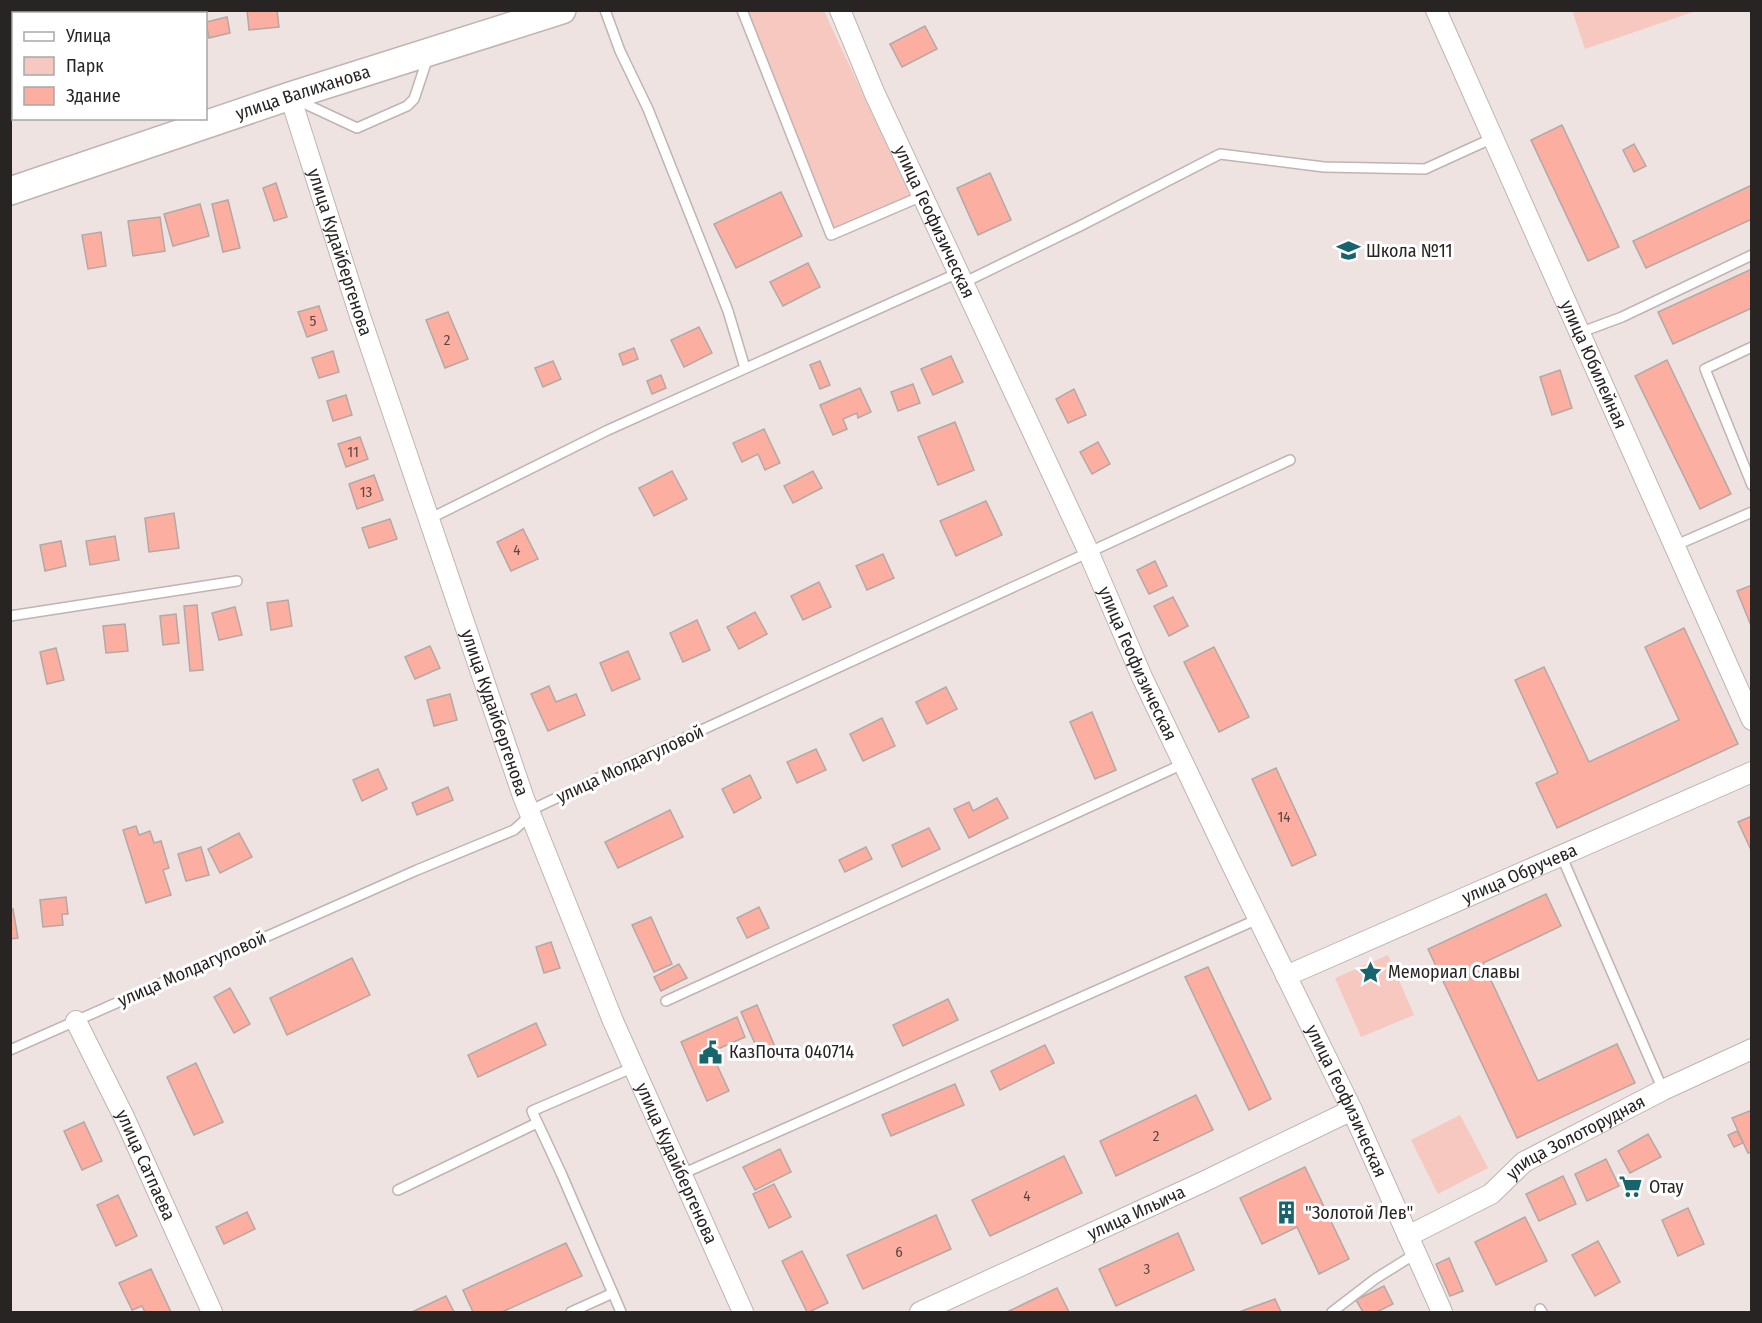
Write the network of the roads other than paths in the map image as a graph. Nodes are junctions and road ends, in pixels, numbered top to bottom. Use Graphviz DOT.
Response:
graph roads {
  1 [pos="561,10"];
  2 [pos="605,10"];
  3 [pos="742,10"];
  4 [pos="840,10"];
  5 [pos="1436,10"];
  6 [pos="430,52"];
  7 [pos="290,96"];
  8 [pos="1493,138"];
  9 [pos="10,191"];
  10 [pos="922,195"];
  11 [pos="1752,255"];
  12 [pos="961,278"];
  13 [pos="1579,333"];
  14 [pos="1752,347"];
  15 [pos="745,368"];
  16 [pos="1290,460"];
  17 [pos="1752,485"];
  18 [pos="1752,512"];
  19 [pos="429,519"];
  20 [pos="1674,546"];
  21 [pos="1088,551"];
  22 [pos="237,581"];
  23 [pos="10,616"];
  24 [pos="1752,720"];
  25 [pos="1184,764"];
  26 [pos="1752,772"];
  27 [pos="529,811"];
  28 [pos="1561,855"];
  29 [pos="1258,919"];
  30 [pos="1286,976"];
  31 [pos="666,1001"];
  32 [pos="76,1021"];
  33 [pos="1752,1049"];
  34 [pos="10,1050"];
  35 [pos="634,1067"];
  36 [pos="1663,1090"];
  37 [pos="1352,1110"];
  38 [pos="537,1123"];
  39 [pos="681,1174"];
  40 [pos="398,1190"];
  41 [pos="1412,1245"];
  42 [pos="613,1293"];
  43 [pos="212,1312"];
  44 [pos="571,1312"];
  45 [pos="621,1312"];
  46 [pos="743,1312"];
  47 [pos="920,1312"];
  48 [pos="1332,1312"];
  49 [pos="1442,1312"];
  1 -- 6 [label="main road, улица Валиханова"];
  2 -- 15 [label="lane"];
  3 -- 10 [label="lane"];
  4 -- 10 [label="street, улица Геофизическая"];
  5 -- 8 [label="street, улица Юбилейная"];
  6 -- 7 [label="main road, улица Валиханова"];
  6 -- 7 [label="lane"];
  7 -- 9 [label="main road, улица Валиханова"];
  7 -- 19 [label="street, улица Кудайбергенова"];
  8 -- 12 [label="lane"];
  8 -- 13 [label="street, улица Юбилейная"];
  10 -- 12 [label="street, улица Геофизическая"];
  11 -- 13 [label="lane"];
  12 -- 15 [label="lane"];
  12 -- 21 [label="street, улица Геофизическая"];
  13 -- 20 [label="street, улица Юбилейная"];
  14 -- 17 [label="lane"];
  15 -- 19 [label="lane"];
  16 -- 21 [label="lane, улица Молдагуловой"];
  18 -- 20 [label="lane"];
  19 -- 27 [label="street, улица Кудайбергенова"];
  20 -- 24 [label="street, улица Юбилейная"];
  21 -- 25 [label="street, улица Геофизическая"];
  21 -- 27 [label="lane, улица Молдагуловой"];
  22 -- 23 [label="lane"];
  25 -- 29 [label="street, улица Геофизическая"];
  25 -- 31 [label="lane"];
  26 -- 28 [label="street, улица Обручева"];
  27 -- 32 [label="lane, улица Молдагуловой"];
  27 -- 35 [label="street, улица Кудайбергенова"];
  28 -- 30 [label="street, улица Обручева"];
  28 -- 36 [label="lane"];
  29 -- 30 [label="street, улица Геофизическая"];
  29 -- 39 [label="lane"];
  30 -- 37 [label="street, улица Геофизическая"];
  32 -- 34 [label="lane, улица Молдагуловой"];
  32 -- 43 [label="street, улица Сатпаева"];
  33 -- 36 [label="street, улица Золоторудная"];
  35 -- 38 [label="lane"];
  35 -- 39 [label="street, улица Кудайбергенова"];
  36 -- 41 [label="street, улица Золоторудная"];
  37 -- 41 [label="street, улица Геофизическая"];
  37 -- 47 [label="street, улица Ильича"];
  38 -- 40 [label="lane"];
  38 -- 42 [label="lane"];
  39 -- 46 [label="street, улица Кудайбергенова"];
  41 -- 48 [label="lane"];
  41 -- 49 [label="street, улица Геофизическая"];
  42 -- 44 [label="lane"];
  42 -- 45 [label="lane"];
}
